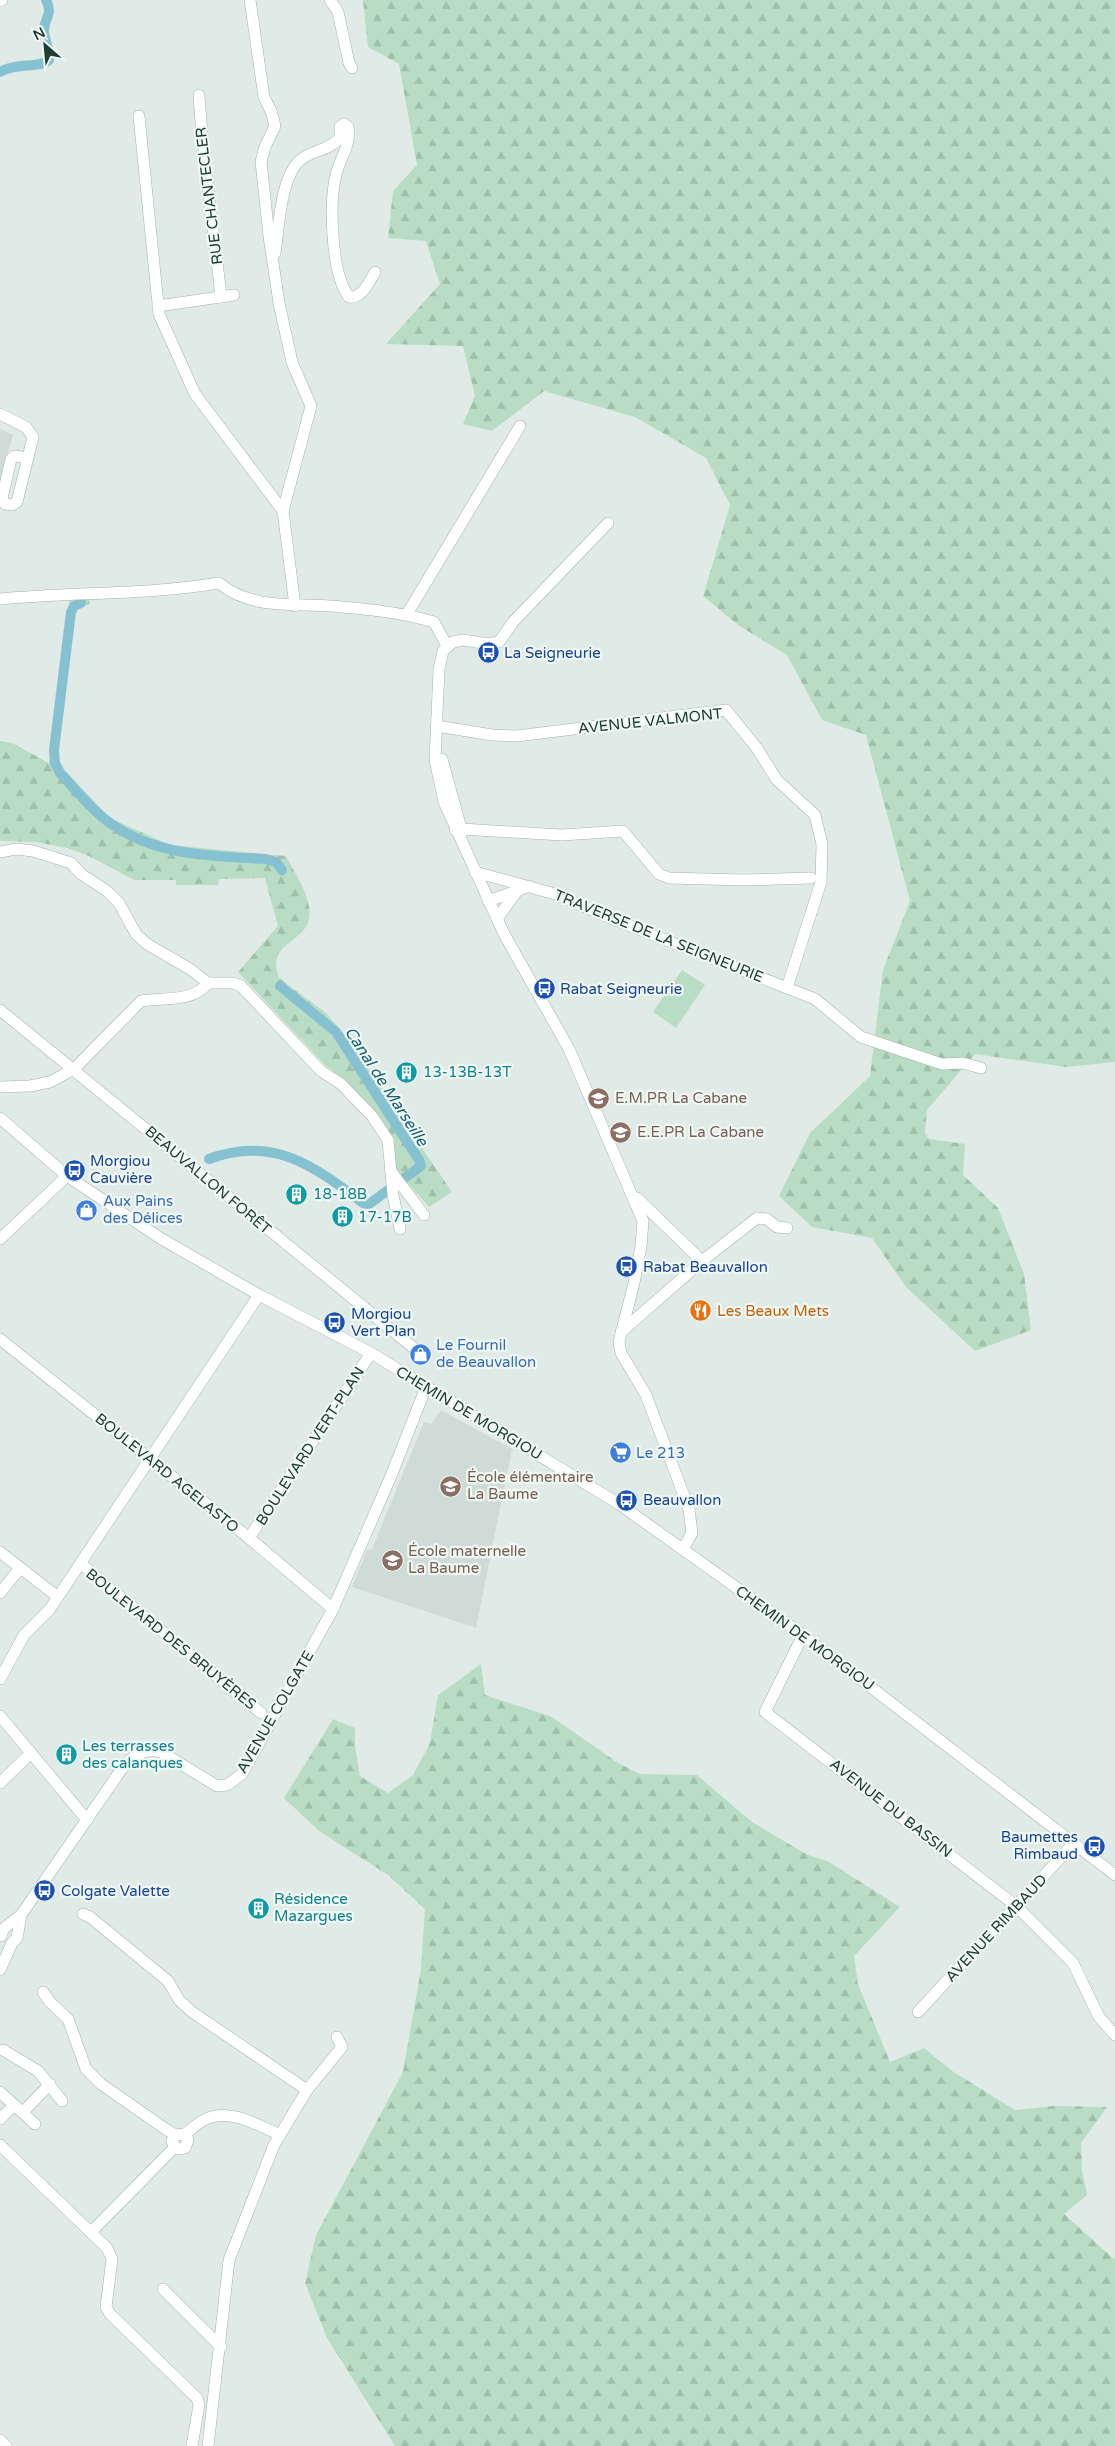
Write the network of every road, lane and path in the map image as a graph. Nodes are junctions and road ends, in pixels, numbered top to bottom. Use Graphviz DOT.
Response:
graph roads {
  1 [pos="250,0"];
  2 [pos="330,0"];
  3 [pos="352,68"];
  4 [pos="199,95"];
  5 [pos="138,116"];
  6 [pos="273,263"];
  7 [pos="375,272"];
  8 [pos="234,295"];
  9 [pos="221,297"];
  10 [pos="158,306"];
  11 [pos="0,414"];
  12 [pos="520,426"];
  13 [pos="27,458"];
  14 [pos="283,511"];
  15 [pos="608,523"];
  16 [pos="0,599"];
  17 [pos="295,606"];
  18 [pos="407,614"];
  19 [pos="447,646"];
  20 [pos="437,732"];
  21 [pos="458,829"];
  22 [pos="0,852"];
  23 [pos="475,872"];
  24 [pos="816,880"];
  25 [pos="530,886"];
  26 [pos="517,891"];
  27 [pos="488,901"];
  28 [pos="497,919"];
  29 [pos="208,983"];
  30 [pos="787,988"];
  31 [pos="0,1010"];
  32 [pos="981,1068"];
  33 [pos="74,1069"];
  34 [pos="0,1087"];
  35 [pos="0,1118"];
  36 [pos="390,1170"];
  37 [pos="67,1176"];
  38 [pos="634,1195"];
  39 [pos="424,1215"];
  40 [pos="788,1228"];
  41 [pos="400,1229"];
  42 [pos="0,1238"];
  43 [pos="702,1261"];
  44 [pos="259,1295"];
  45 [pos="621,1332"];
  46 [pos="0,1339"];
  47 [pos="415,1349"];
  48 [pos="371,1353"];
  49 [pos="426,1387"];
  50 [pos="150,1459"];
  51 [pos="249,1538"];
  52 [pos="683,1549"];
  53 [pos="0,1552"];
  54 [pos="81,1564"];
  55 [pos="20,1568"];
  56 [pos="0,1593"];
  57 [pos="58,1597"];
  58 [pos="333,1609"];
  59 [pos="803,1635"];
  60 [pos="0,1679"];
  61 [pos="262,1713"];
  62 [pos="0,1716"];
  63 [pos="31,1753"];
  64 [pos="0,1783"];
  65 [pos="86,1820"];
  66 [pos="1074,1843"];
  67 [pos="1115,1875"];
  68 [pos="1016,1906"];
  69 [pos="83,1914"];
  70 [pos="6,1934"];
  71 [pos="0,1970"];
  72 [pos="43,1992"];
  73 [pos="918,2012"];
  74 [pos="1115,2035"];
  75 [pos="337,2037"];
  76 [pos="3,2050"];
  77 [pos="50,2084"];
  78 [pos="307,2090"];
  79 [pos="0,2092"];
  80 [pos="62,2101"];
  81 [pos="19,2109"];
  82 [pos="0,2120"];
  83 [pos="35,2124"];
  84 [pos="180,2135"];
  85 [pos="280,2135"];
  86 [pos="0,2145"];
  87 [pos="91,2232"];
  88 [pos="163,2289"];
  89 [pos="221,2347"];
  90 [pos="0,2440"];
  91 [pos="6,2446"];
  92 [pos="192,2446"];
  93 [pos="208,2446"];
  1 -- 6 [label="street"];
  2 -- 3 [label="street"];
  4 -- 9 [label="street, RUE CHANTECLER"];
  5 -- 10 [label="street"];
  6 -- 7 [label="street"];
  6 -- 14 [label="street"];
  8 -- 9 [label="street"];
  9 -- 10 [label="street"];
  10 -- 14 [label="street"];
  11 -- 13 [label="street"];
  12 -- 18 [label="street"];
  14 -- 17 [label="street"];
  15 -- 19 [label="street"];
  16 -- 17 [label="street"];
  17 -- 18 [label="street"];
  18 -- 19 [label="street"];
  19 -- 20 [label="street"];
  20 -- 21 [label="street"];
  20 -- 24 [label="street, AVENUE VALMONT"];
  21 -- 23 [label="street"];
  21 -- 24 [label="street"];
  22 -- 29 [label="street"];
  23 -- 25 [label="street, TRAVERSE DE LA SEIGNEURIE"];
  23 -- 27 [label="street"];
  24 -- 30 [label="street, AVENUE VALMONT"];
  25 -- 26 [label="street"];
  25 -- 30 [label="street, TRAVERSE DE LA SEIGNEURIE"];
  26 -- 27 [label="street"];
  26 -- 28 [label="street"];
  27 -- 28 [label="street"];
  28 -- 38 [label="street"];
  29 -- 33 [label="street"];
  29 -- 36 [label="street"];
  30 -- 32 [label="street, TRAVERSE DE LA SEIGNEURIE"];
  31 -- 33 [label="street, BEAUVALLON FORÊT"];
  33 -- 34 [label="street"];
  33 -- 47 [label="street, BEAUVALLON FORÊT"];
  35 -- 37 [label="street, CHEMIN DE MORGIOU"];
  36 -- 39 [label="street"];
  36 -- 41 [label="street"];
  37 -- 42 [label="street"];
  37 -- 44 [label="street, CHEMIN DE MORGIOU"];
  38 -- 43 [label="street"];
  38 -- 45 [label="street"];
  40 -- 43 [label="street"];
  43 -- 45 [label="street"];
  44 -- 48 [label="street, CHEMIN DE MORGIOU"];
  44 -- 50 [label="street"];
  45 -- 52 [label="street"];
  46 -- 50 [label="street, BOULEVARD AGELASTO"];
  48 -- 49 [label="street, CHEMIN DE MORGIOU"];
  48 -- 51 [label="street, BOULEVARD VERT-PLAN"];
  49 -- 52 [label="street, CHEMIN DE MORGIOU"];
  49 -- 58 [label="street, AVENUE COLGATE"];
  50 -- 51 [label="street, BOULEVARD AGELASTO"];
  50 -- 54 [label="street"];
  51 -- 58 [label="street, BOULEVARD AGELASTO"];
  52 -- 59 [label="street, CHEMIN DE MORGIOU"];
  53 -- 55 [label="street"];
  54 -- 57 [label="street"];
  54 -- 61 [label="street, BOULEVARD DES BRUYÈRES"];
  55 -- 56 [label="street"];
  55 -- 57 [label="street"];
  57 -- 60 [label="street"];
  58 -- 65 [label="street, AVENUE COLGATE"];
  59 -- 66 [label="street, CHEMIN DE MORGIOU"];
  59 -- 68 [label="street, AVENUE DU BASSIN"];
  62 -- 63 [label="street"];
  63 -- 64 [label="street"];
  63 -- 65 [label="street"];
  65 -- 70 [label="street, AVENUE COLGATE"];
  66 -- 67 [label="street, CHEMIN DE MORGIOU"];
  66 -- 68 [label="street, AVENUE RIMBAUD"];
  68 -- 73 [label="street, AVENUE RIMBAUD"];
  68 -- 74 [label="street, AVENUE DU BASSIN"];
  69 -- 78 [label="street"];
  70 -- 71 [label="street, AVENUE COLGATE"];
  72 -- 84 [label="street"];
  75 -- 78 [label="street"];
  76 -- 77 [label="street"];
  77 -- 80 [label="street"];
  77 -- 81 [label="street"];
  78 -- 85 [label="street"];
  79 -- 81 [label="street"];
  81 -- 82 [label="street"];
  81 -- 83 [label="street"];
  84 -- 85 [label="street"];
  84 -- 87 [label="street"];
  85 -- 89 [label="street"];
  86 -- 87 [label="street"];
  87 -- 92 [label="street"];
  88 -- 89 [label="street"];
  89 -- 93 [label="street"];
  90 -- 91 [label="street"];
}
